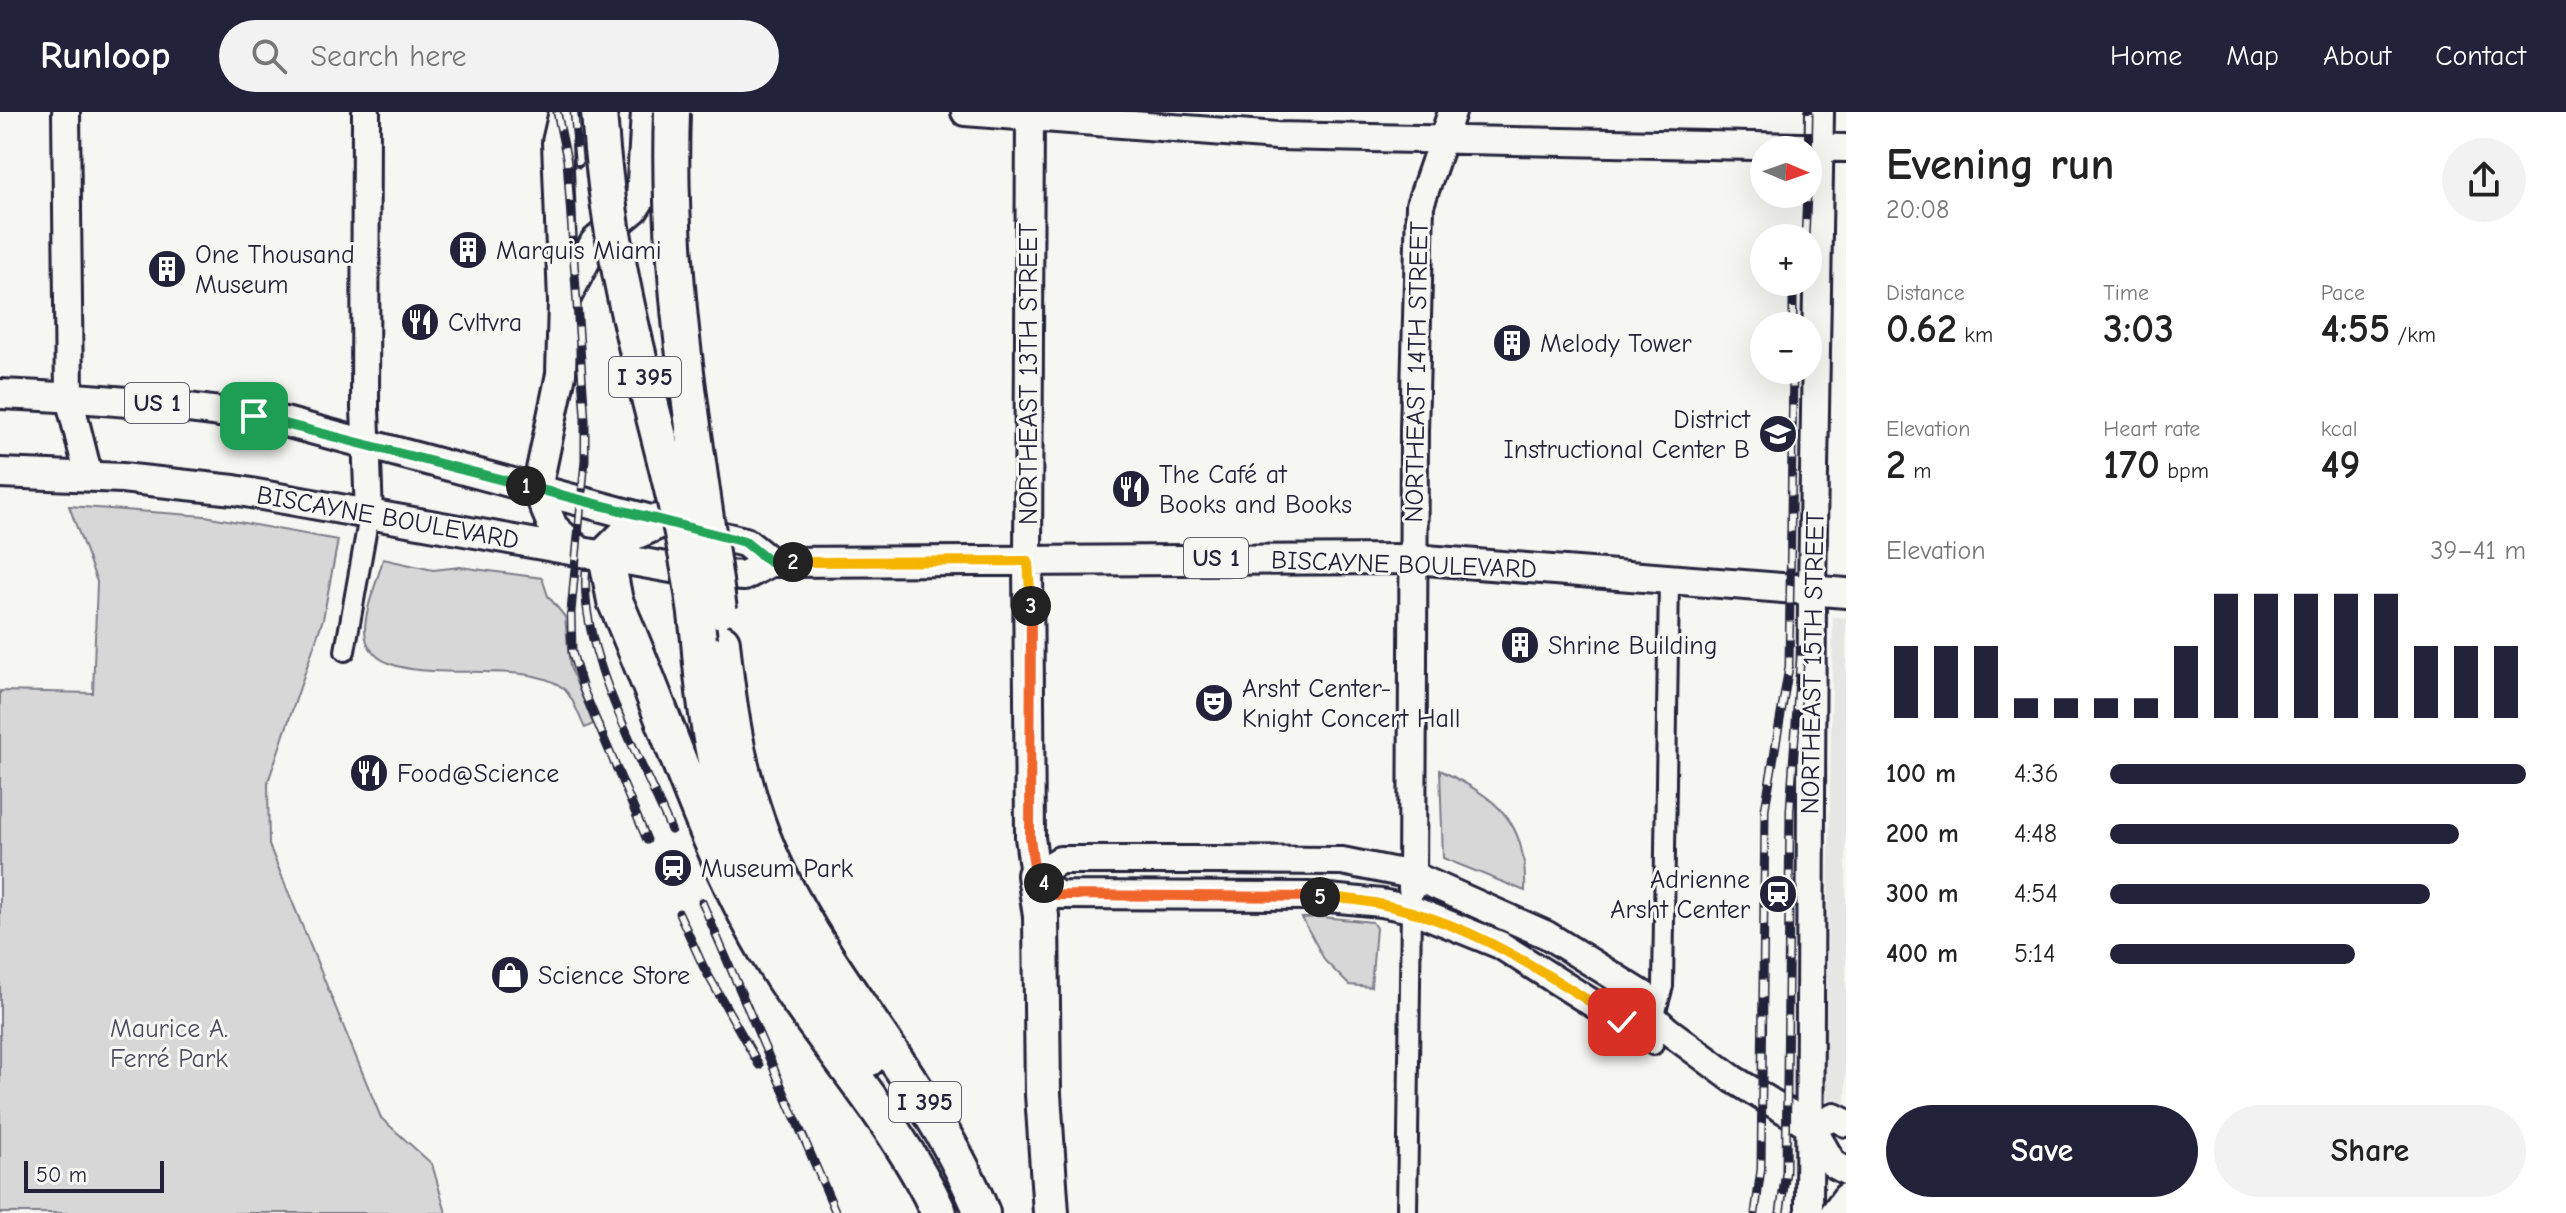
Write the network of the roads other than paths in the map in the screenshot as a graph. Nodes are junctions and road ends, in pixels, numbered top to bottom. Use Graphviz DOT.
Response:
graph roads {
  1 [pos="66,112"];
  2 [pos="366,112"];
  3 [pos="564,112"];
  4 [pos="599,112"];
  5 [pos="646,112"];
  6 [pos="672,112"];
  7 [pos="965,112"];
  8 [pos="1452,112"];
  9 [pos="1820,112"];
  10 [pos="1030,115"];
  11 [pos="1820,136"];
  12 [pos="1444,139"];
  13 [pos="1750,146"];
  14 [pos="1822,147"];
  15 [pos="1846,148"];
  16 [pos="1819,208"];
  17 [pos="563,302"];
  18 [pos="0,394"];
  19 [pos="69,397"];
  20 [pos="365,445"];
  21 [pos="0,473"];
  22 [pos="89,477"];
  23 [pos="537,489"];
  24 [pos="369,516"];
  25 [pos="657,522"];
  26 [pos="592,552"];
  27 [pos="1413,559"];
  28 [pos="1028,561"];
  29 [pos="770,562"];
  30 [pos="1669,579"];
  31 [pos="1812,590"];
  32 [pos="1846,593"];
  33 [pos="710,641"];
  34 [pos="345,651"];
  35 [pos="1211,860"];
  36 [pos="1035,875"];
  37 [pos="1412,875"];
  38 [pos="1211,895"];
  39 [pos="1411,909"];
  40 [pos="1654,1018"];
  41 [pos="1653,1045"];
  42 [pos="1846,1123"];
  43 [pos="1812,1127"];
  44 [pos="1846,1171"];
  45 [pos="1846,1197"];
  46 [pos="939,1213"];
  47 [pos="954,1213"];
  48 [pos="982,1213"];
  49 [pos="1051,1213"];
  50 [pos="1407,1213"];
  51 [pos="1809,1213"];
  52 [pos="1834,1213"];
  1 -- 19 [label="street"];
  2 -- 20 [label="street"];
  3 -- 17 [label="main road"];
  4 -- 33 [label="highway, I 395, bridge"];
  5 -- 17 [label="main road"];
  6 -- 33 [label="highway, I 395, bridge"];
  7 -- 10 [label="street"];
  8 -- 12 [label="street, NORTHEAST 14TH STREET"];
  9 -- 11 [label="street, NORTHEAST 15TH STREET"];
  10 -- 12 [label="street"];
  10 -- 28 [label="street, NORTHEAST 13TH STREET"];
  12 -- 13 [label="street"];
  12 -- 27 [label="street, NORTHEAST 14TH STREET"];
  14 -- 15 [label="street"];
  16 -- 31 [label="street, NORTHEAST 15TH STREET"];
  17 -- 23 [label="main road"];
  18 -- 19 [label="main road, BISCAYNE BOULEVARD / US 1"];
  19 -- 20 [label="main road, BISCAYNE BOULEVARD / US 1"];
  19 -- 22 [label="street"];
  20 -- 23 [label="main road, BISCAYNE BOULEVARD / US 1"];
  20 -- 24 [label="street"];
  21 -- 22 [label="main road, BISCAYNE BOULEVARD / US 1"];
  22 -- 24 [label="main road, BISCAYNE BOULEVARD / US 1"];
  23 -- 25 [label="main road, BISCAYNE BOULEVARD / US 1"];
  23 -- 26 [label="main road"];
  24 -- 26 [label="main road, BISCAYNE BOULEVARD / US 1"];
  24 -- 34 [label="street"];
  25 -- 26 [label="highway"];
  25 -- 29 [label="main road, BISCAYNE BOULEVARD / US 1"];
  26 -- 29 [label="main road, BISCAYNE BOULEVARD / US 1"];
  26 -- 46 [label="highway"];
  27 -- 28 [label="main road, BISCAYNE BOULEVARD / US 1"];
  27 -- 30 [label="main road, BISCAYNE BOULEVARD / US 1"];
  27 -- 37 [label="street, NORTHEAST 14TH STREET"];
  28 -- 29 [label="main road, BISCAYNE BOULEVARD / US 1"];
  28 -- 36 [label="main road, NORTHEAST 13TH STREET"];
  30 -- 31 [label="main road, BISCAYNE BOULEVARD / US 1"];
  30 -- 40 [label="street"];
  31 -- 32 [label="main road, BISCAYNE BOULEVARD / US 1"];
  31 -- 43 [label="street, NORTHEAST 15TH STREET"];
  33 -- 47 [label="highway, I 395"];
  33 -- 48 [label="highway, I 395"];
  35 -- 36 [label="street"];
  35 -- 37 [label="street"];
  35 -- 38 [label="street"];
  36 -- 38 [label="street"];
  36 -- 49 [label="highway"];
  37 -- 39 [label="street, NORTHEAST 14TH STREET"];
  37 -- 40 [label="street"];
  38 -- 39 [label="street"];
  39 -- 40 [label="street"];
  39 -- 50 [label="street, NORTHEAST 14TH STREET"];
  40 -- 41 [label="street"];
  40 -- 43 [label="street"];
  42 -- 43 [label="street"];
  43 -- 44 [label="street"];
  43 -- 51 [label="street, NORTHEAST 15TH STREET"];
  45 -- 52 [label="street"];
}
